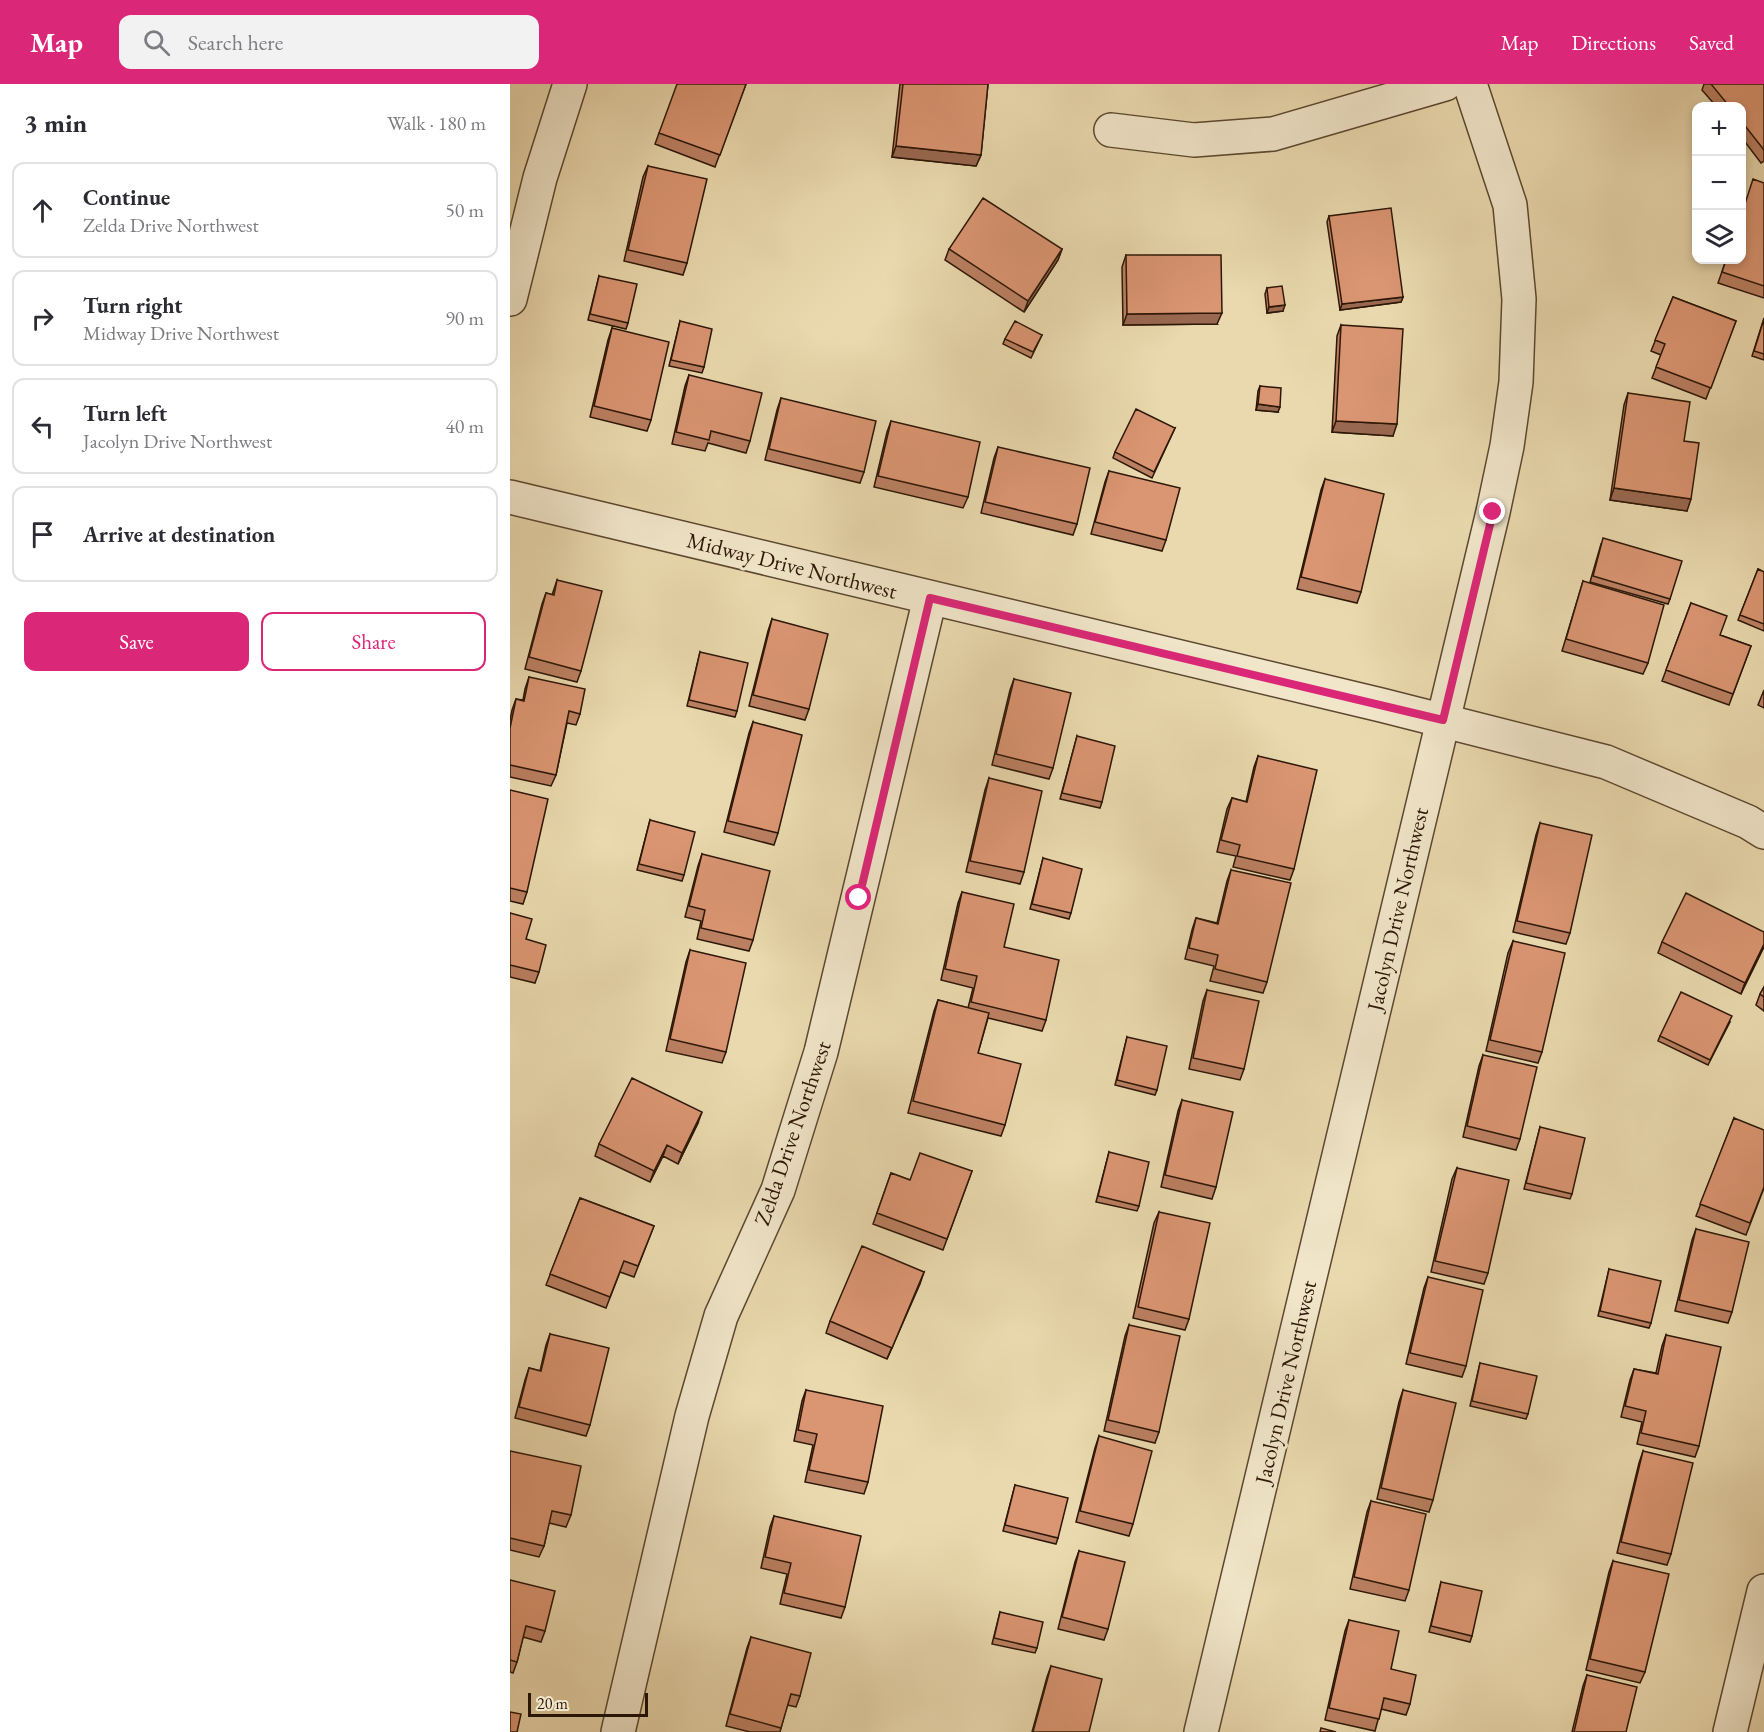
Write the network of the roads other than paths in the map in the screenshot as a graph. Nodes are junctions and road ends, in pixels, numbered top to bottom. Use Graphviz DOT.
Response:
graph roads {
  1 [pos="570,84"];
  2 [pos="1445,84"];
  3 [pos="1470,84"];
  4 [pos="1111,130"];
  5 [pos="510,299"];
  6 [pos="510,497"];
  7 [pos="930,598"];
  8 [pos="1443,720"];
  9 [pos="1764,832"];
  10 [pos="1764,1591"];
  11 [pos="618,1732"];
  12 [pos="1201,1732"];
  13 [pos="1730,1732"];
  1 -- 5 [label="street"];
  2 -- 4 [label="street"];
  3 -- 8 [label="street, Jacolyn Drive Northwest"];
  6 -- 7 [label="street, Midway Drive Northwest"];
  7 -- 8 [label="street, Midway Drive Northwest"];
  7 -- 11 [label="street, Zelda Drive Northwest"];
  8 -- 9 [label="street, Midway Drive Northwest"];
  8 -- 12 [label="street, Jacolyn Drive Northwest"];
  10 -- 13 [label="street"];
}
